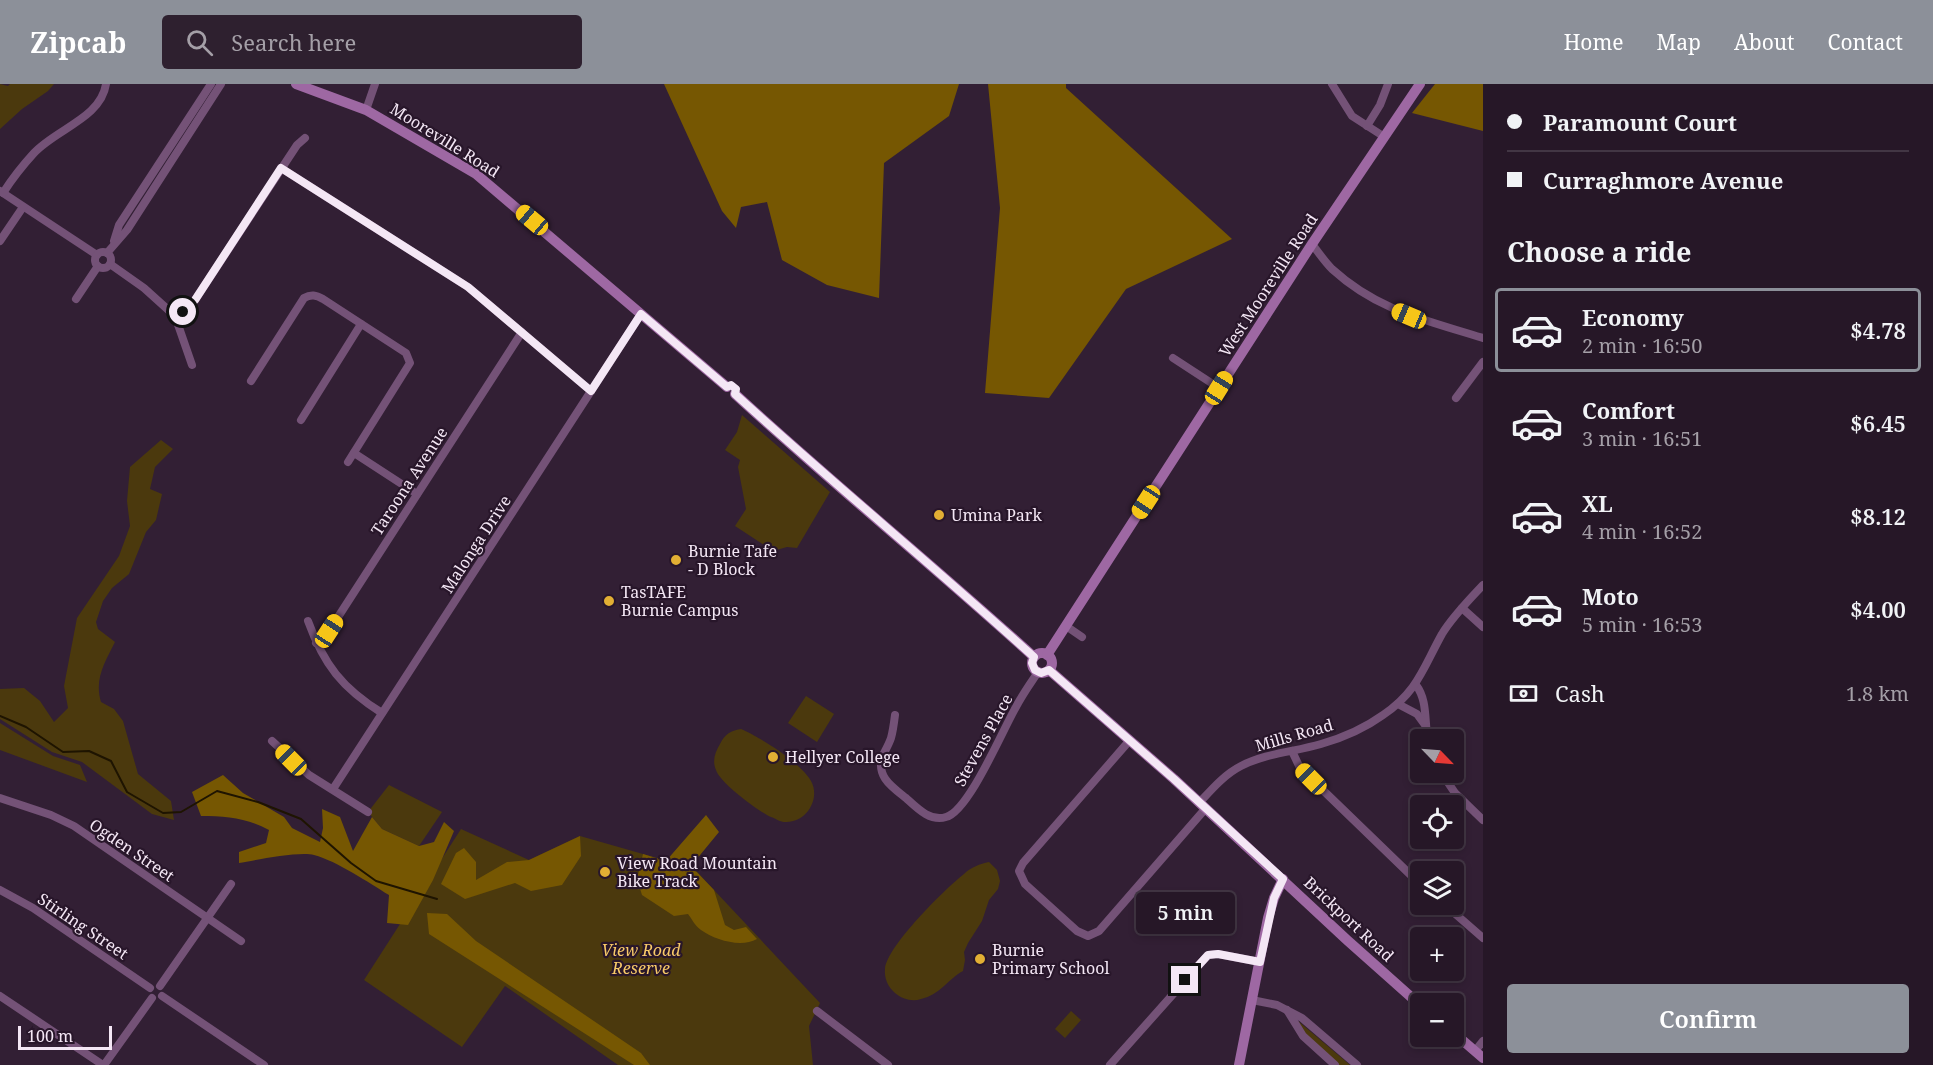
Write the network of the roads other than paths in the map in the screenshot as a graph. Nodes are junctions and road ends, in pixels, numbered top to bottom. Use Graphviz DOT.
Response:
graph roads {
  1 [pos="106,84"];
  2 [pos="211,84"];
  3 [pos="221,84"];
  4 [pos="296,84"];
  5 [pos="375,84"];
  6 [pos="1332,84"];
  7 [pos="1388,84"];
  8 [pos="1420,84"];
  9 [pos="366,110"];
  10 [pos="1367,126"];
  11 [pos="1383,136"];
  12 [pos="305,138"];
  13 [pos="281,168"];
  14 [pos="2,192"];
  15 [pos="23,207"];
  16 [pos="0,241"];
  17 [pos="1312,244"];
  18 [pos="112,245"];
  19 [pos="107,253"];
  20 [pos="97,255"];
  21 [pos="110,264"];
  22 [pos="98,266"];
  23 [pos="76,298"];
  24 [pos="641,314"];
  25 [pos="175,316"];
  26 [pos="362,324"];
  27 [pos="522,332"];
  28 [pos="1483,338"];
  29 [pos="1173,358"];
  30 [pos="1483,362"];
  31 [pos="192,365"];
  32 [pos="251,381"];
  33 [pos="1219,388"];
  34 [pos="591,391"];
  35 [pos="1456,398"];
  36 [pos="301,420"];
  37 [pos="354,453"];
  38 [pos="348,462"];
  39 [pos="417,494"];
  40 [pos="1483,585"];
  41 [pos="1462,608"];
  42 [pos="309,621"];
  43 [pos="1066,626"];
  44 [pos="1483,627"];
  45 [pos="1082,637"];
  46 [pos="316,643"];
  47 [pos="1047,655"];
  48 [pos="1034,657"];
  49 [pos="1043,671"];
  50 [pos="1416,685"];
  51 [pos="1398,704"];
  52 [pos="382,713"];
  53 [pos="895,716"];
  54 [pos="1425,725"];
  55 [pos="1426,729"];
  56 [pos="1130,740"];
  57 [pos="272,741"];
  58 [pos="1292,751"];
  59 [pos="1448,783"];
  60 [pos="333,789"];
  61 [pos="0,798"];
  62 [pos="1203,805"];
  63 [pos="368,812"];
  64 [pos="1483,819"];
  65 [pos="1410,874"];
  66 [pos="1283,879"];
  67 [pos="231,884"];
  68 [pos="0,890"];
  69 [pos="1457,915"];
  70 [pos="208,918"];
  71 [pos="1483,938"];
  72 [pos="241,941"];
  73 [pos="1260,962"];
  74 [pos="160,986"];
  75 [pos="150,988"];
  76 [pos="0,996"];
  77 [pos="162,996"];
  78 [pos="1410,996"];
  79 [pos="152,998"];
  80 [pos="1252,1000"];
  81 [pos="1286,1009"];
  82 [pos="817,1011"];
  83 [pos="1464,1041"];
  84 [pos="1483,1041"];
  85 [pos="1479,1054"];
  86 [pos="104,1065"];
  87 [pos="264,1065"];
  88 [pos="888,1065"];
  89 [pos="1110,1065"];
  90 [pos="1239,1065"];
  91 [pos="1335,1065"];
  92 [pos="1357,1065"];
  1 -- 14 [label="street"];
  2 -- 18 [label="street"];
  3 -- 18 [label="street"];
  4 -- 9 [label="main road, Mooreville Road"];
  5 -- 9 [label="street"];
  6 -- 10 [label="street"];
  7 -- 10 [label="street"];
  8 -- 11 [label="main road, West Mooreville Road"];
  9 -- 24 [label="main road, Mooreville Road"];
  10 -- 11 [label="street"];
  11 -- 17 [label="main road, West Mooreville Road"];
  12 -- 13 [label="street"];
  13 -- 25 [label="street"];
  13 -- 27 [label="street"];
  14 -- 15 [label="street"];
  15 -- 16 [label="street"];
  15 -- 20 [label="street"];
  17 -- 28 [label="street"];
  17 -- 33 [label="main road, West Mooreville Road"];
  18 -- 19 [label="street"];
  19 -- 20 [label="street"];
  19 -- 21 [label="street"];
  20 -- 22 [label="street"];
  21 -- 22 [label="street"];
  21 -- 25 [label="street"];
  22 -- 23 [label="street"];
  24 -- 34 [label="street, Malonga Drive"];
  24 -- 48 [label="main road, Mooreville Road"];
  25 -- 31 [label="street"];
  26 -- 32 [label="street"];
  26 -- 36 [label="street"];
  26 -- 37 [label="street"];
  27 -- 34 [label="street"];
  27 -- 39 [label="street, Taroona Avenue"];
  29 -- 33 [label="street"];
  30 -- 35 [label="street"];
  33 -- 43 [label="main road, West Mooreville Road"];
  34 -- 52 [label="street, Malonga Drive"];
  37 -- 38 [label="street"];
  37 -- 39 [label="street"];
  39 -- 46 [label="street, Taroona Avenue"];
  40 -- 41 [label="street, Mills Road"];
  41 -- 44 [label="street"];
  41 -- 50 [label="street, Mills Road"];
  42 -- 46 [label="street"];
  43 -- 45 [label="street"];
  43 -- 47 [label="main road, West Mooreville Road"];
  46 -- 52 [label="street"];
  47 -- 48 [label="main road"];
  47 -- 49 [label="main road"];
  48 -- 49 [label="main road"];
  49 -- 53 [label="street, Stevens Place"];
  49 -- 56 [label="main road"];
  50 -- 51 [label="street, Mills Road"];
  50 -- 54 [label="street"];
  51 -- 54 [label="street"];
  51 -- 58 [label="street, Mills Road"];
  52 -- 60 [label="street, Malonga Drive"];
  54 -- 55 [label="street"];
  56 -- 62 [label="main road"];
  56 -- 62 [label="street, Mills Road"];
  57 -- 60 [label="street"];
  58 -- 62 [label="street, Mills Road"];
  58 -- 65 [label="street"];
  59 -- 64 [label="street"];
  60 -- 63 [label="street"];
  61 -- 70 [label="street, Ogden Street"];
  62 -- 66 [label="main road"];
  66 -- 73 [label="main road"];
  66 -- 78 [label="main road, Brickport Road"];
  67 -- 70 [label="street"];
  68 -- 75 [label="street, Stirling Street"];
  69 -- 71 [label="street"];
  70 -- 72 [label="street, Ogden Street"];
  70 -- 74 [label="street"];
  73 -- 80 [label="main road"];
  73 -- 89 [label="street"];
  74 -- 75 [label="street"];
  74 -- 77 [label="street"];
  75 -- 79 [label="street"];
  76 -- 86 [label="street"];
  77 -- 79 [label="street"];
  77 -- 87 [label="street"];
  79 -- 86 [label="street"];
  80 -- 81 [label="street"];
  80 -- 90 [label="main road"];
  81 -- 91 [label="street"];
  81 -- 92 [label="street"];
  82 -- 88 [label="street"];
  83 -- 85 [label="main road"];
  84 -- 85 [label="street"];
}
